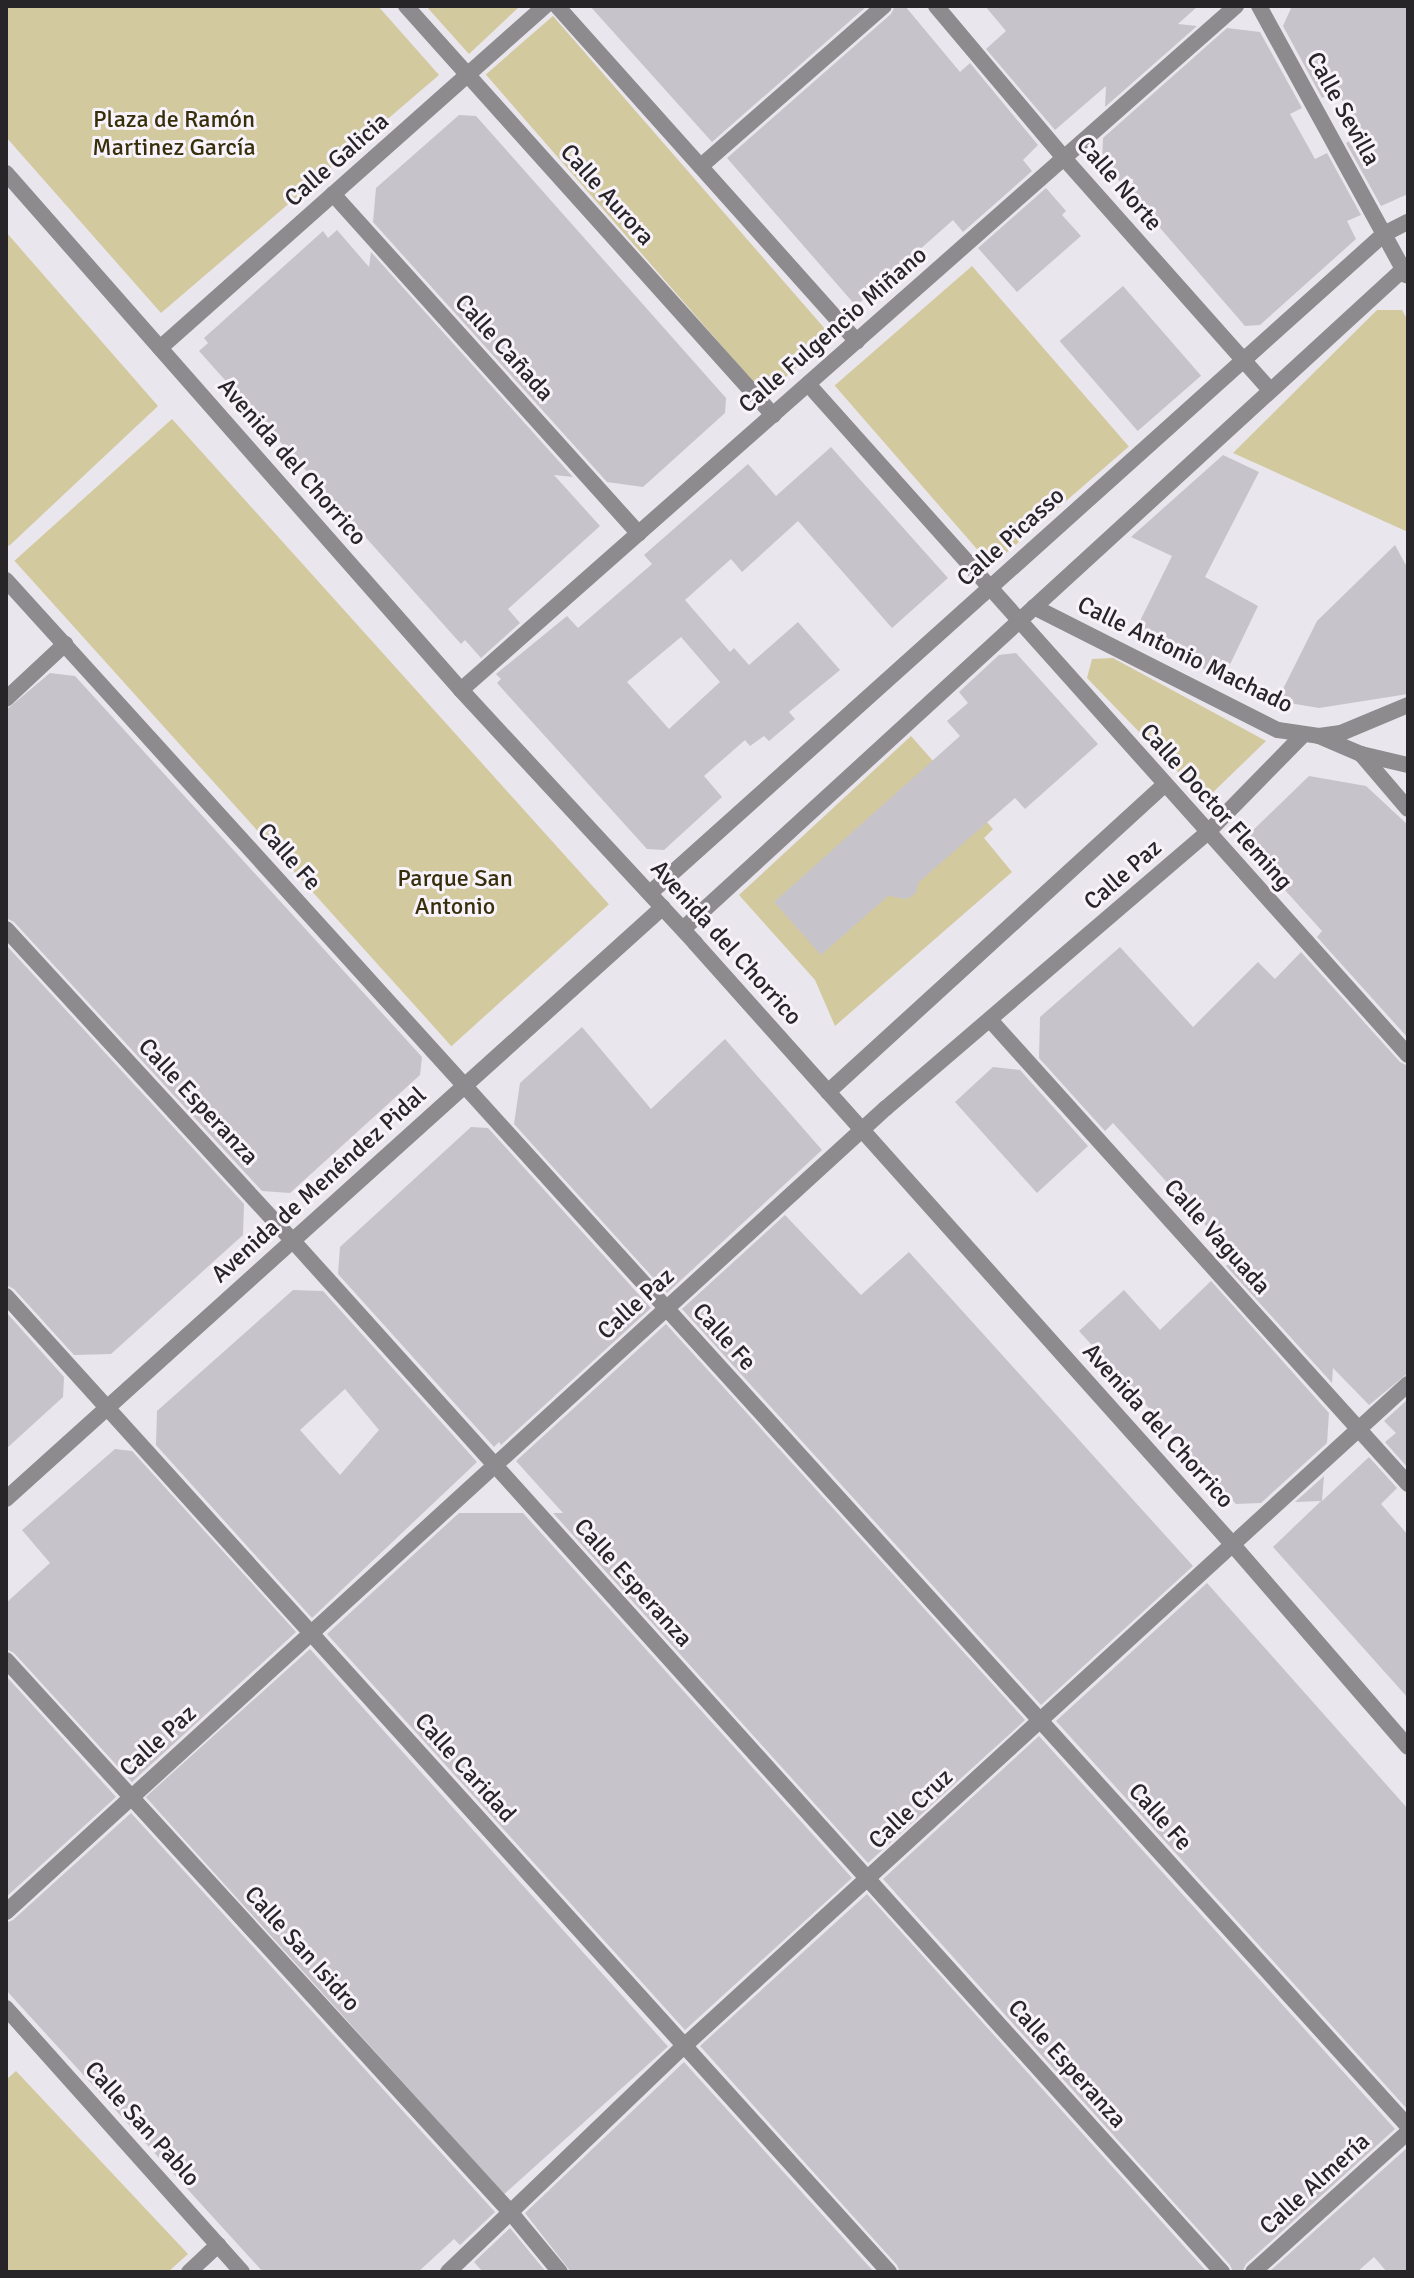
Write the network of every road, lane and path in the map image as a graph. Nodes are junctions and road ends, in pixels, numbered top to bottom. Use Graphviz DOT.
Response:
graph roads {
  1 [pos="406,6"];
  2 [pos="545,6"];
  3 [pos="557,6"];
  4 [pos="884,6"];
  5 [pos="936,6"];
  6 [pos="1236,6"];
  7 [pos="1259,6"];
  8 [pos="468,77"];
  9 [pos="1063,157"];
  10 [pos="701,166"];
  11 [pos="6,173"];
  12 [pos="333,194"];
  13 [pos="1408,222"];
  14 [pos="1384,234"];
  15 [pos="1406,270"];
  16 [pos="857,342"];
  17 [pos="160,348"];
  18 [pos="1243,360"];
  19 [pos="808,384"];
  20 [pos="1270,390"];
  21 [pos="773,415"];
  22 [pos="639,534"];
  23 [pos="6,580"];
  24 [pos="989,588"];
  25 [pos="1034,607"];
  26 [pos="1018,621"];
  27 [pos="65,644"];
  28 [pos="461,690"];
  29 [pos="6,699"];
  30 [pos="1408,705"];
  31 [pos="1311,736"];
  32 [pos="1361,754"];
  33 [pos="1408,765"];
  34 [pos="1164,785"];
  35 [pos="1408,809"];
  36 [pos="1207,833"];
  37 [pos="650,893"];
  38 [pos="663,907"];
  39 [pos="6,929"];
  40 [pos="683,929"];
  41 [pos="991,1021"];
  42 [pos="1408,1055"];
  43 [pos="464,1087"];
  44 [pos="828,1092"];
  45 [pos="862,1130"];
  46 [pos="293,1241"];
  47 [pos="6,1296"];
  48 [pos="666,1309"];
  49 [pos="1408,1384"];
  50 [pos="107,1408"];
  51 [pos="1359,1429"];
  52 [pos="495,1465"];
  53 [pos="1408,1484"];
  54 [pos="6,1499"];
  55 [pos="1233,1545"];
  56 [pos="311,1634"];
  57 [pos="6,1660"];
  58 [pos="1041,1722"];
  59 [pos="1408,1747"];
  60 [pos="131,1798"];
  61 [pos="869,1880"];
  62 [pos="6,1912"];
  63 [pos="6,2008"];
  64 [pos="684,2046"];
  65 [pos="1408,2126"];
  66 [pos="1408,2132"];
  67 [pos="512,2214"];
  68 [pos="218,2245"];
  69 [pos="189,2272"];
  70 [pos="242,2272"];
  71 [pos="448,2272"];
  72 [pos="560,2272"];
  73 [pos="889,2272"];
  74 [pos="1222,2272"];
  75 [pos="1253,2272"];
  1 -- 8 [label="street, Calle Aurora"];
  2 -- 8 [label="street, Calle Galicia"];
  3 -- 10 [label="street"];
  4 -- 10 [label="street"];
  5 -- 9 [label="street, Calle Norte"];
  6 -- 9 [label="street, Calle Fulgencio Miñano"];
  7 -- 14 [label="street, Calle Sevilla"];
  8 -- 12 [label="street, Calle Galicia"];
  8 -- 21 [label="street, Calle Aurora"];
  9 -- 16 [label="street, Calle Fulgencio Miñano"];
  9 -- 18 [label="street, Calle Norte"];
  10 -- 16 [label="street"];
  11 -- 17 [label="street, Avenida del Chorrico"];
  12 -- 17 [label="street, Calle Galicia"];
  12 -- 22 [label="street, Calle Cañada"];
  13 -- 14 [label="street, Calle Picasso"];
  14 -- 15 [label="street, Calle Sevilla"];
  14 -- 18 [label="street, Calle Picasso"];
  15 -- 20 [label="street"];
  16 -- 19 [label="street, Calle Fulgencio Miñano"];
  17 -- 28 [label="street, Avenida del Chorrico"];
  18 -- 20 [label="street, Calle Norte"];
  18 -- 24 [label="street, Calle Picasso"];
  19 -- 21 [label="street, Calle Fulgencio Miñano"];
  19 -- 24 [label="street"];
  20 -- 25 [label="street"];
  21 -- 22 [label="street, Calle Fulgencio Miñano"];
  22 -- 28 [label="street, Calle Fulgencio Miñano"];
  23 -- 27 [label="street, Calle Fe"];
  24 -- 26 [label="street, Calle Doctor Fleming"];
  24 -- 37 [label="street, Calle Picasso"];
  25 -- 26 [label="street"];
  25 -- 31 [label="street, Calle Antonio Machado"];
  26 -- 34 [label="street, Calle Doctor Fleming"];
  26 -- 40 [label="street"];
  27 -- 29 [label="street"];
  27 -- 43 [label="street, Calle Fe"];
  28 -- 37 [label="street, Avenida del Chorrico"];
  30 -- 31 [label="street"];
  31 -- 32 [label="street, Calle Antonio Machado"];
  31 -- 36 [label="street, Calle Paz"];
  32 -- 33 [label="street, Calle Antonio Machado"];
  32 -- 35 [label="street"];
  34 -- 36 [label="street, Calle Doctor Fleming"];
  34 -- 44 [label="street, Calle Paz"];
  36 -- 41 [label="street, Calle Paz"];
  36 -- 42 [label="street, Calle Doctor Fleming"];
  37 -- 38 [label="street, Avenida del Chorrico"];
  38 -- 40 [label="street, Avenida del Chorrico"];
  38 -- 43 [label="street, Avenida de Menéndez Pidal"];
  39 -- 46 [label="street, Calle Esperanza"];
  40 -- 44 [label="street, Avenida del Chorrico"];
  41 -- 45 [label="street, Calle Paz"];
  41 -- 51 [label="street, Calle Vaguada"];
  43 -- 46 [label="street, Avenida de Menéndez Pidal"];
  43 -- 48 [label="street, Calle Fe"];
  44 -- 45 [label="street, Avenida del Chorrico"];
  45 -- 48 [label="street, Calle Paz"];
  45 -- 55 [label="street, Avenida del Chorrico"];
  46 -- 50 [label="street, Avenida de Menéndez Pidal"];
  46 -- 52 [label="street, Calle Esperanza"];
  47 -- 50 [label="street, Calle Caridad"];
  48 -- 52 [label="street, Calle Paz"];
  48 -- 58 [label="street, Calle Fe"];
  49 -- 51 [label="street, Calle Cruz"];
  50 -- 54 [label="street, Avenida de Menéndez Pidal"];
  50 -- 56 [label="street, Calle Caridad"];
  51 -- 53 [label="street, Calle Vaguada"];
  51 -- 55 [label="street, Calle Cruz"];
  52 -- 56 [label="street, Calle Paz"];
  52 -- 61 [label="street, Calle Esperanza"];
  55 -- 58 [label="street, Calle Cruz"];
  55 -- 59 [label="street, Avenida del Chorrico"];
  56 -- 60 [label="street, Calle Paz"];
  56 -- 64 [label="street, Calle Caridad"];
  57 -- 60 [label="street, Calle San Isidro"];
  58 -- 61 [label="street, Calle Cruz"];
  58 -- 65 [label="street, Calle Fe"];
  60 -- 62 [label="street, Calle Paz"];
  60 -- 67 [label="street, Calle San Isidro"];
  61 -- 64 [label="street, Calle Cruz"];
  61 -- 74 [label="street, Calle Esperanza"];
  63 -- 68 [label="street, Calle San Pablo"];
  64 -- 67 [label="street, Calle Cruz"];
  64 -- 73 [label="street, Calle Caridad"];
  66 -- 75 [label="street, Calle Almería"];
  67 -- 71 [label="street, Calle Cruz"];
  67 -- 72 [label="street, Calle San Isidro"];
  68 -- 69 [label="street"];
  68 -- 70 [label="street, Calle San Pablo"];
}
